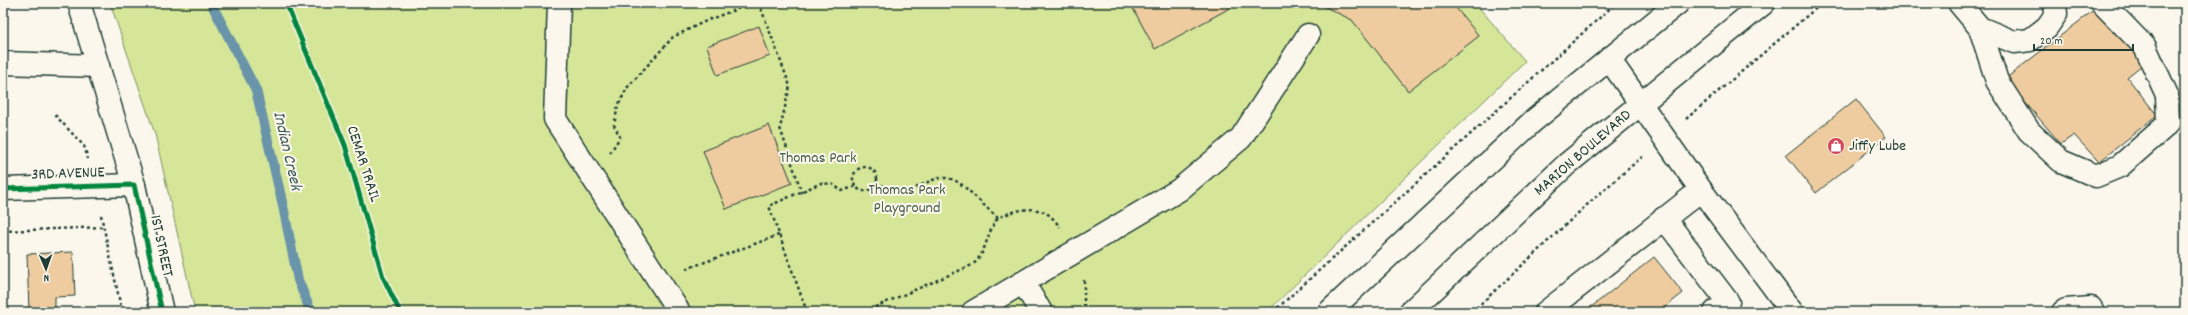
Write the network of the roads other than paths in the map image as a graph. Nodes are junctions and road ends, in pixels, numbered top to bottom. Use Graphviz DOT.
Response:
graph roads {
  1 [pos="79,3"];
  2 [pos="559,3"];
  3 [pos="1678,3"];
  4 [pos="1764,3"];
  5 [pos="1959,3"];
  6 [pos="2055,3"];
  7 [pos="2102,3"];
  8 [pos="1980,28"];
  9 [pos="1308,35"];
  10 [pos="1610,59"];
  11 [pos="3,63"];
  12 [pos="98,66"];
  13 [pos="1641,104"];
  14 [pos="134,185"];
  15 [pos="3,189"];
  16 [pos="1701,190"];
  17 [pos="1664,218"];
  18 [pos="1024,284"];
  19 [pos="1417,310"];
  20 [pos="162,312"];
  21 [pos="679,312"];
  22 [pos="974,312"];
  23 [pos="1041,312"];
  24 [pos="1329,312"];
  25 [pos="1546,312"];
  26 [pos="1715,312"];
  27 [pos="1792,312"];
  28 [pos="2063,312"];
  29 [pos="2093,312"];
  1 -- 12 [label="main road, 1ST STREET"];
  2 -- 21 [label="main road"];
  3 -- 10 [label="main road"];
  4 -- 13 [label="main road, MARION BOULEVARD"];
  5 -- 8 [label="main road"];
  6 -- 8 [label="main road"];
  7 -- 8 [label="main road"];
  9 -- 18 [label="main road"];
  10 -- 13 [label="main road"];
  10 -- 24 [label="main road"];
  11 -- 12 [label="main road"];
  12 -- 14 [label="main road, 1ST STREET"];
  13 -- 16 [label="main road"];
  13 -- 19 [label="main road, MARION BOULEVARD"];
  14 -- 15 [label="main road, 3RD AVENUE"];
  14 -- 20 [label="main road, 1ST STREET"];
  16 -- 17 [label="main road"];
  16 -- 27 [label="main road"];
  17 -- 25 [label="main road"];
  17 -- 26 [label="main road"];
  18 -- 22 [label="main road"];
  18 -- 23 [label="main road"];
  28 -- 29 [label="main road"];
}
